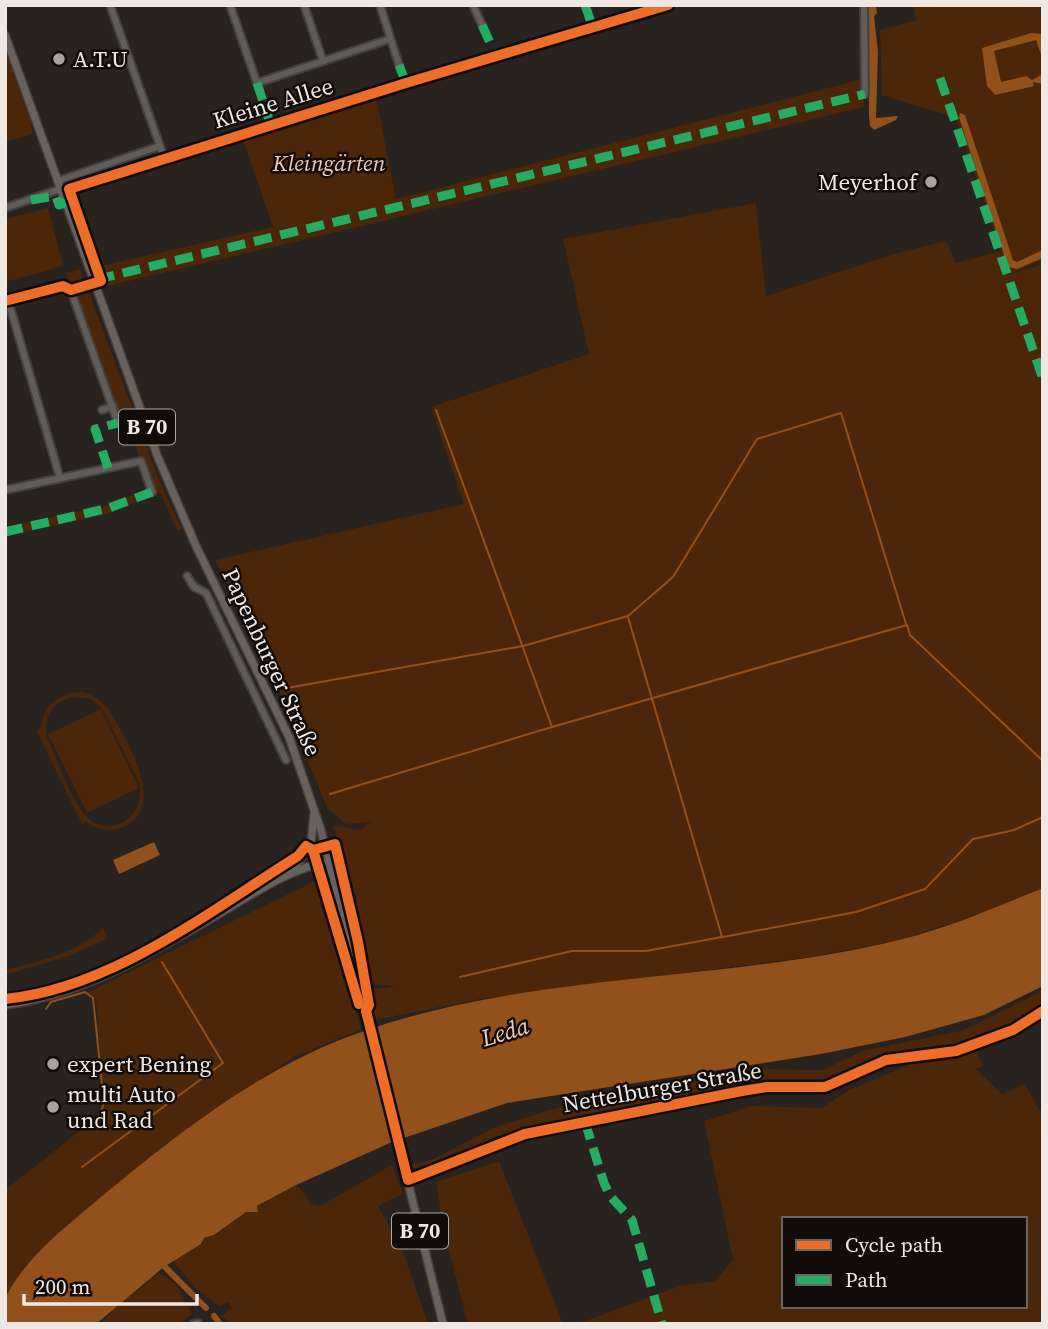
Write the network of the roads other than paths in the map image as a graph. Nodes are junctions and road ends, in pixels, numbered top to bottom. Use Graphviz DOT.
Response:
graph roads {
  1 [pos="230,5"];
  2 [pos="304,5"];
  3 [pos="380,5"];
  4 [pos="473,5"];
  5 [pos="864,5"];
  6 [pos="111,6"];
  7 [pos="482,25"];
  8 [pos="5,35"];
  9 [pos="390,39"];
  10 [pos="323,61"];
  11 [pos="399,65"];
  12 [pos="405,83"];
  13 [pos="865,94"];
  14 [pos="160,146"];
  15 [pos="59,185"];
  16 [pos="5,208"];
  17 [pos="7,301"];
  18 [pos="113,406"];
  19 [pos="102,410"];
  20 [pos="118,423"];
  21 [pos="60,478"];
  22 [pos="5,490"];
  23 [pos="152,492"];
  24 [pos="187,576"];
  25 [pos="286,760"];
  26 [pos="314,806"];
  27 [pos="328,861"];
  28 [pos="290,873"];
  29 [pos="5,1004"];
  30 [pos="1043,1011"];
  31 [pos="408,1180"];
  32 [pos="443,1324"];
  1 -- 10 [label="street"];
  2 -- 10 [label="street"];
  3 -- 9 [label="street"];
  4 -- 7 [label="street"];
  5 -- 13 [label="street"];
  6 -- 14 [label="street"];
  8 -- 15 [label="main road, Papenburger Straße / B 70"];
  9 -- 10 [label="street"];
  9 -- 11 [label="street"];
  12 -- 14 [label="street, Kleine Allee"];
  14 -- 15 [label="street"];
  15 -- 16 [label="street"];
  15 -- 26 [label="main road, Papenburger Straße / B 70"];
  17 -- 18 [label="street"];
  17 -- 21 [label="street"];
  18 -- 19 [label="street"];
  18 -- 20 [label="street"];
  21 -- 22 [label="street"];
  21 -- 23 [label="street"];
  24 -- 25 [label="street"];
  26 -- 27 [label="main road, Papenburger Straße / B 70"];
  26 -- 28 [label="main road"];
  27 -- 28 [label="main road"];
  27 -- 31 [label="main road, Papenburger Straße / B 70"];
  28 -- 29 [label="main road"];
  30 -- 31 [label="street, Nettelburger Straße"];
  31 -- 32 [label="main road, Papenburger Straße / B 70"];
}
